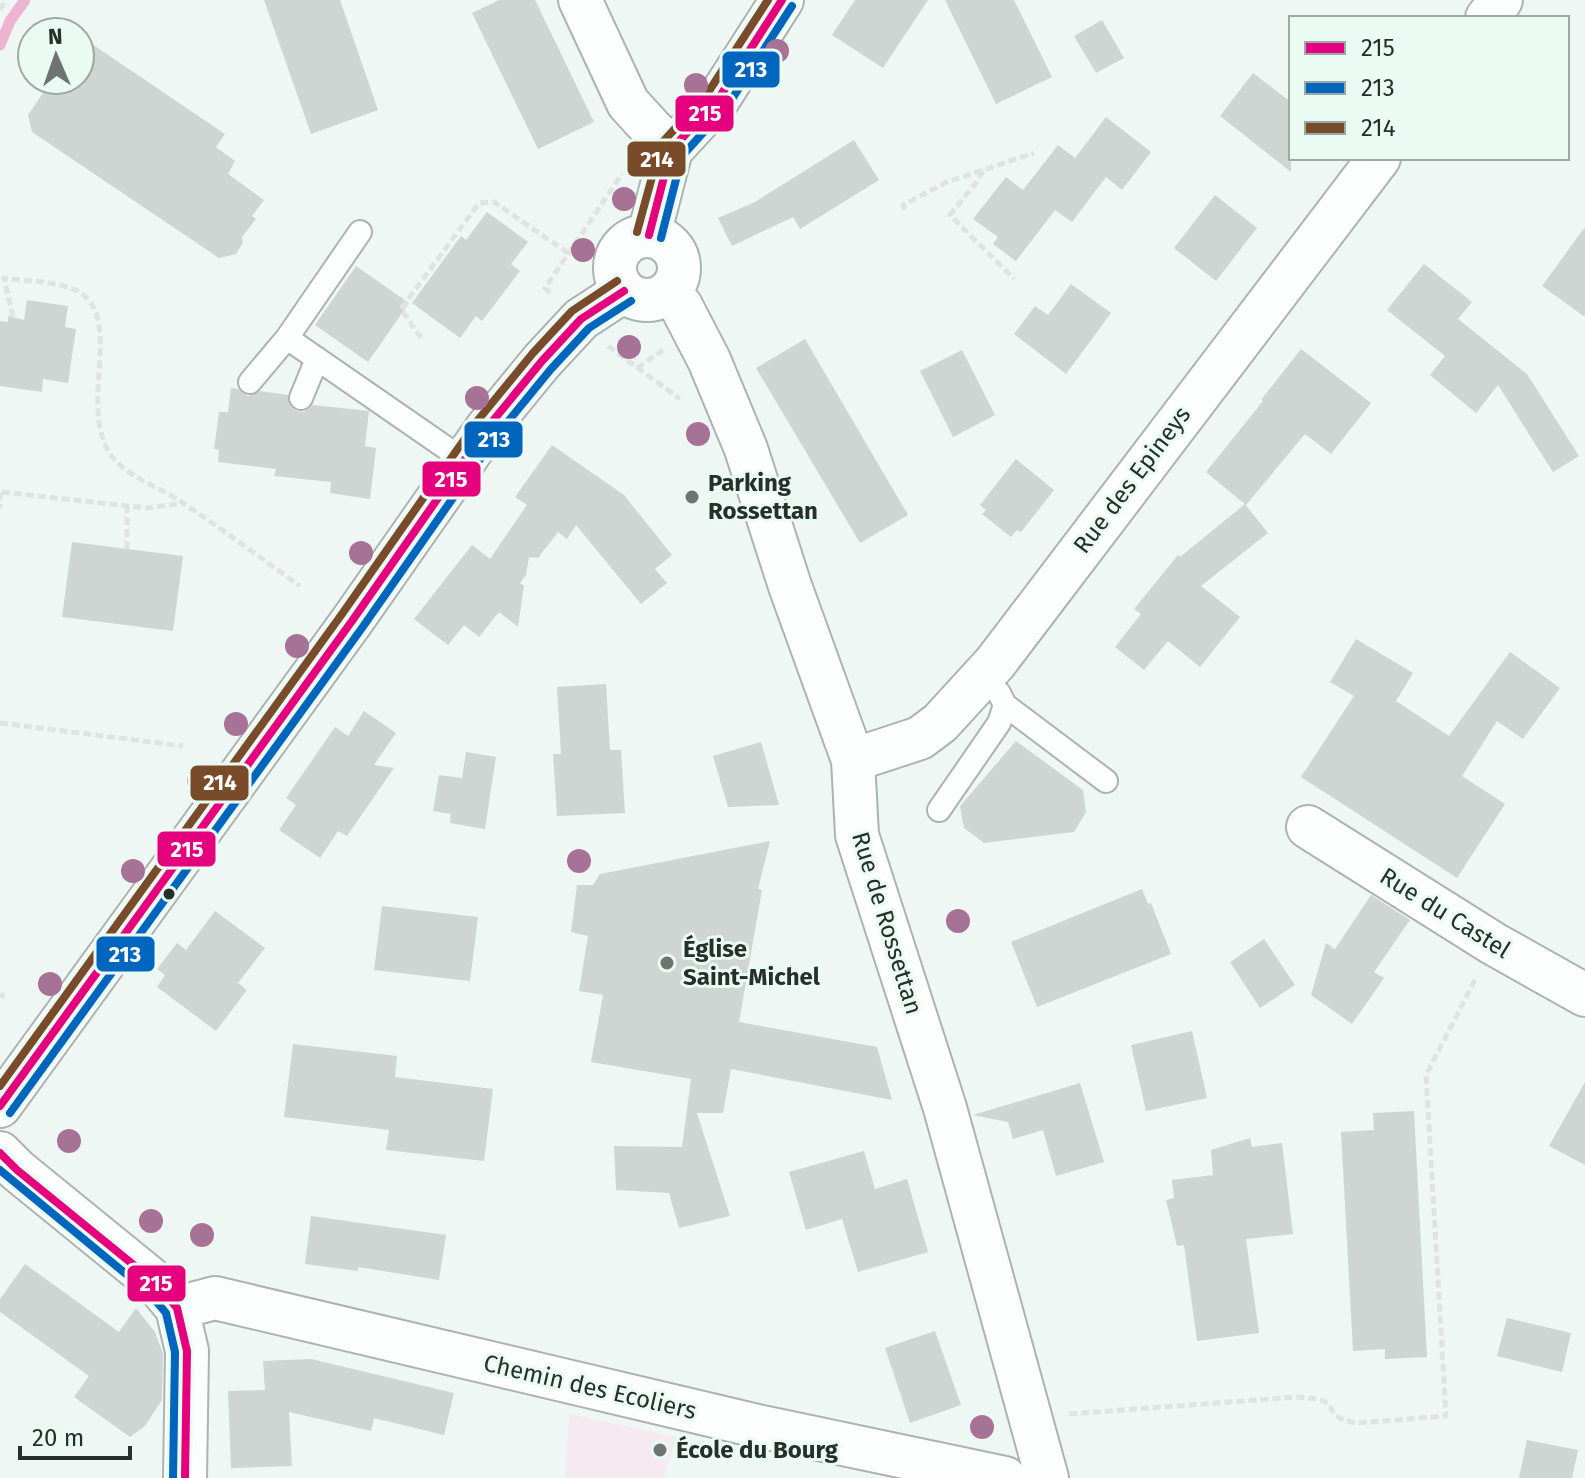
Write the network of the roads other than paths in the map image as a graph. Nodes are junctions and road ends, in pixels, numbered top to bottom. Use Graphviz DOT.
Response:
graph roads {
  1 [pos="580,0"];
  2 [pos="782,0"];
  3 [pos="1501,0"];
  4 [pos="1489,16"];
  5 [pos="661,140"];
  6 [pos="1377,160"];
  7 [pos="360,232"];
  8 [pos="649,235"];
  9 [pos="624,291"];
  10 [pos="667,293"];
  11 [pos="287,338"];
  12 [pos="317,359"];
  13 [pos="250,382"];
  14 [pos="301,398"];
  15 [pos="465,461"];
  16 [pos="993,692"];
  17 [pos="853,760"];
  18 [pos="1106,781"];
  19 [pos="939,810"];
  20 [pos="1308,827"];
  21 [pos="1585,995"];
  22 [pos="0,1106"];
  23 [pos="0,1153"];
  24 [pos="177,1308"];
  25 [pos="185,1478"];
  26 [pos="1005,1478"];
  27 [pos="1047,1478"];
  1 -- 5 [label="street"];
  2 -- 5 [label="street"];
  3 -- 4 [label="street"];
  5 -- 8 [label="street"];
  6 -- 16 [label="street, Rue des Epineys"];
  7 -- 11 [label="lane"];
  8 -- 9 [label="street"];
  8 -- 10 [label="street"];
  9 -- 10 [label="street"];
  9 -- 15 [label="street"];
  10 -- 17 [label="street, Rue de Rossettan"];
  11 -- 12 [label="lane"];
  11 -- 13 [label="lane"];
  12 -- 14 [label="lane"];
  12 -- 15 [label="lane"];
  15 -- 22 [label="street"];
  16 -- 17 [label="street, Rue des Epineys"];
  16 -- 18 [label="lane"];
  16 -- 19 [label="lane"];
  17 -- 27 [label="street, Rue de Rossettan"];
  20 -- 21 [label="street, Rue du Castel"];
  23 -- 24 [label="street"];
  24 -- 25 [label="street"];
  24 -- 26 [label="street, Chemin des Ecoliers"];
}
